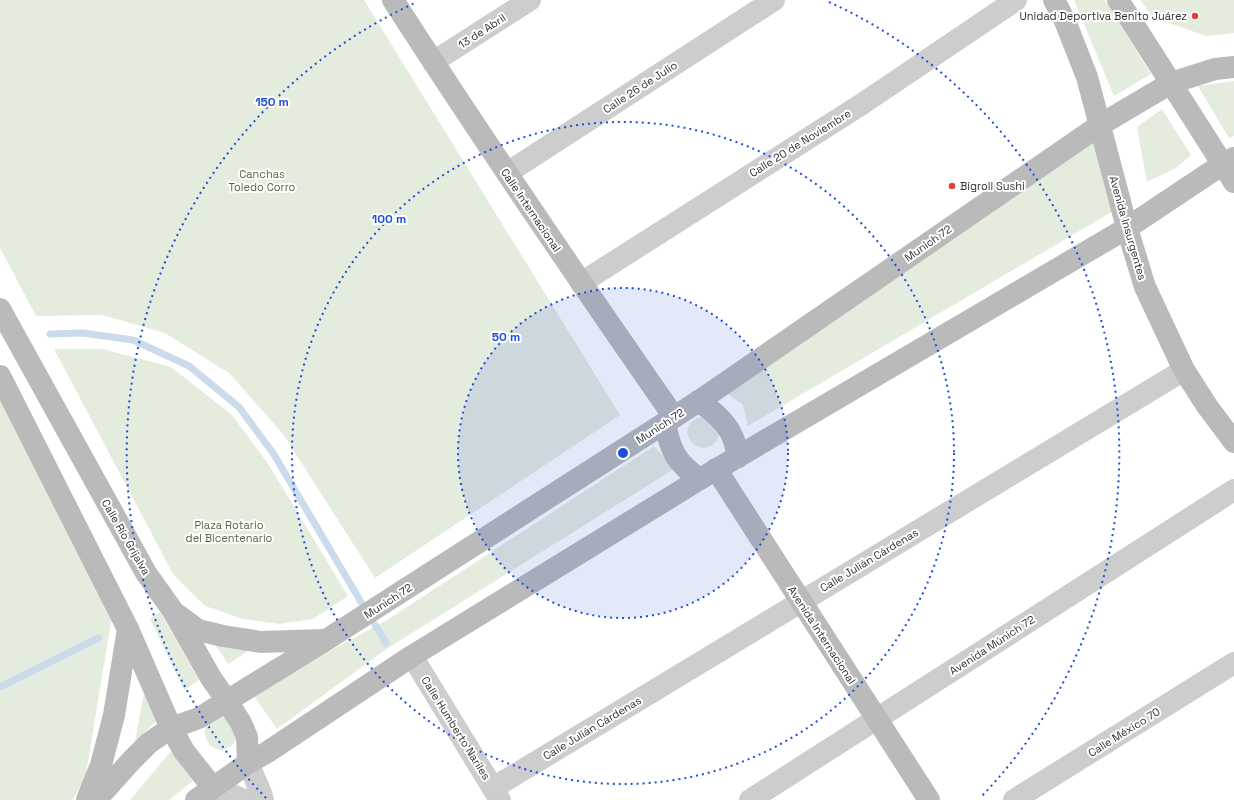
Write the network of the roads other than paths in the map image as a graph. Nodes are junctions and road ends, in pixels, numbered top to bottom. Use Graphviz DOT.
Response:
graph roads {
  1 [pos="393,0"];
  2 [pos="530,0"];
  3 [pos="774,0"];
  4 [pos="1016,0"];
  5 [pos="1054,0"];
  6 [pos="1118,0"];
  7 [pos="433,62"];
  8 [pos="1234,67"];
  9 [pos="1171,83"];
  10 [pos="1100,125"];
  11 [pos="1230,168"];
  12 [pos="507,173"];
  13 [pos="1127,228"];
  14 [pos="581,283"];
  15 [pos="0,309"];
  16 [pos="1184,370"];
  17 [pos="0,376"];
  18 [pos="699,401"];
  19 [pos="669,420"];
  20 [pos="1234,442"];
  21 [pos="738,457"];
  22 [pos="708,474"];
  23 [pos="1234,490"];
  24 [pos="801,602"];
  25 [pos="173,611"];
  26 [pos="128,629"];
  27 [pos="326,640"];
  28 [pos="412,656"];
  29 [pos="1234,663"];
  30 [pos="227,700"];
  31 [pos="877,719"];
  32 [pos="171,728"];
  33 [pos="248,763"];
  34 [pos="205,794"];
  35 [pos="497,794"];
  36 [pos="254,798"];
  37 [pos="87,800"];
  38 [pos="96,800"];
  39 [pos="750,800"];
  40 [pos="929,800"];
  41 [pos="1014,800"];
  1 -- 7 [label="main road, Calle Internacional"];
  2 -- 7 [label="street, 13 de Abril"];
  3 -- 12 [label="street, Calle 26 de Julio"];
  4 -- 14 [label="street, Calle 20 de Noviembre"];
  5 -- 10 [label="main road, Avenida Insurgentes"];
  6 -- 9 [label="main road"];
  7 -- 12 [label="main road, Calle Internacional"];
  8 -- 9 [label="main road, Munich 72"];
  9 -- 10 [label="main road, Munich 72"];
  9 -- 11 [label="main road"];
  10 -- 13 [label="main road, Avenida Insurgentes"];
  10 -- 18 [label="main road, Munich 72"];
  11 -- 13 [label="main road"];
  12 -- 14 [label="main road, Calle Internacional"];
  13 -- 16 [label="main road, Avenida Insurgentes"];
  13 -- 21 [label="main road"];
  14 -- 19 [label="main road, Calle Internacional"];
  15 -- 25 [label="main road, Calle Río Grijalva"];
  16 -- 20 [label="main road, Avenida Insurgentes"];
  16 -- 24 [label="street, Calle Julián Cárdenas"];
  17 -- 26 [label="main road"];
  18 -- 19 [label="main road, Munich 72"];
  18 -- 21 [label="main road"];
  19 -- 22 [label="main road"];
  19 -- 27 [label="main road, Munich 72"];
  21 -- 22 [label="main road"];
  22 -- 24 [label="main road, Avenida Internacional"];
  22 -- 28 [label="main road"];
  23 -- 31 [label="street, Avenida Múnich 72"];
  24 -- 31 [label="main road, Avenida Internacional"];
  24 -- 35 [label="street, Calle Julián Cárdenas"];
  25 -- 27 [label="main road"];
  25 -- 30 [label="main road, Calle Río Grijalva"];
  26 -- 32 [label="main road"];
  26 -- 37 [label="main road"];
  27 -- 30 [label="main road, Munich 72"];
  28 -- 33 [label="main road"];
  28 -- 35 [label="street, Calle Humberto Nariles"];
  29 -- 41 [label="street, Calle México 70"];
  30 -- 32 [label="main road, Munich 72"];
  30 -- 33 [label="main road, Calle Río Grijalva"];
  31 -- 39 [label="street, Avenida Múnich 72"];
  31 -- 40 [label="main road, Avenida Internacional"];
  32 -- 34 [label="main road"];
  32 -- 38 [label="main road, Munich 72"];
  33 -- 34 [label="main road"];
  33 -- 36 [label="street"];
  34 -- 36 [label="street"];
}
